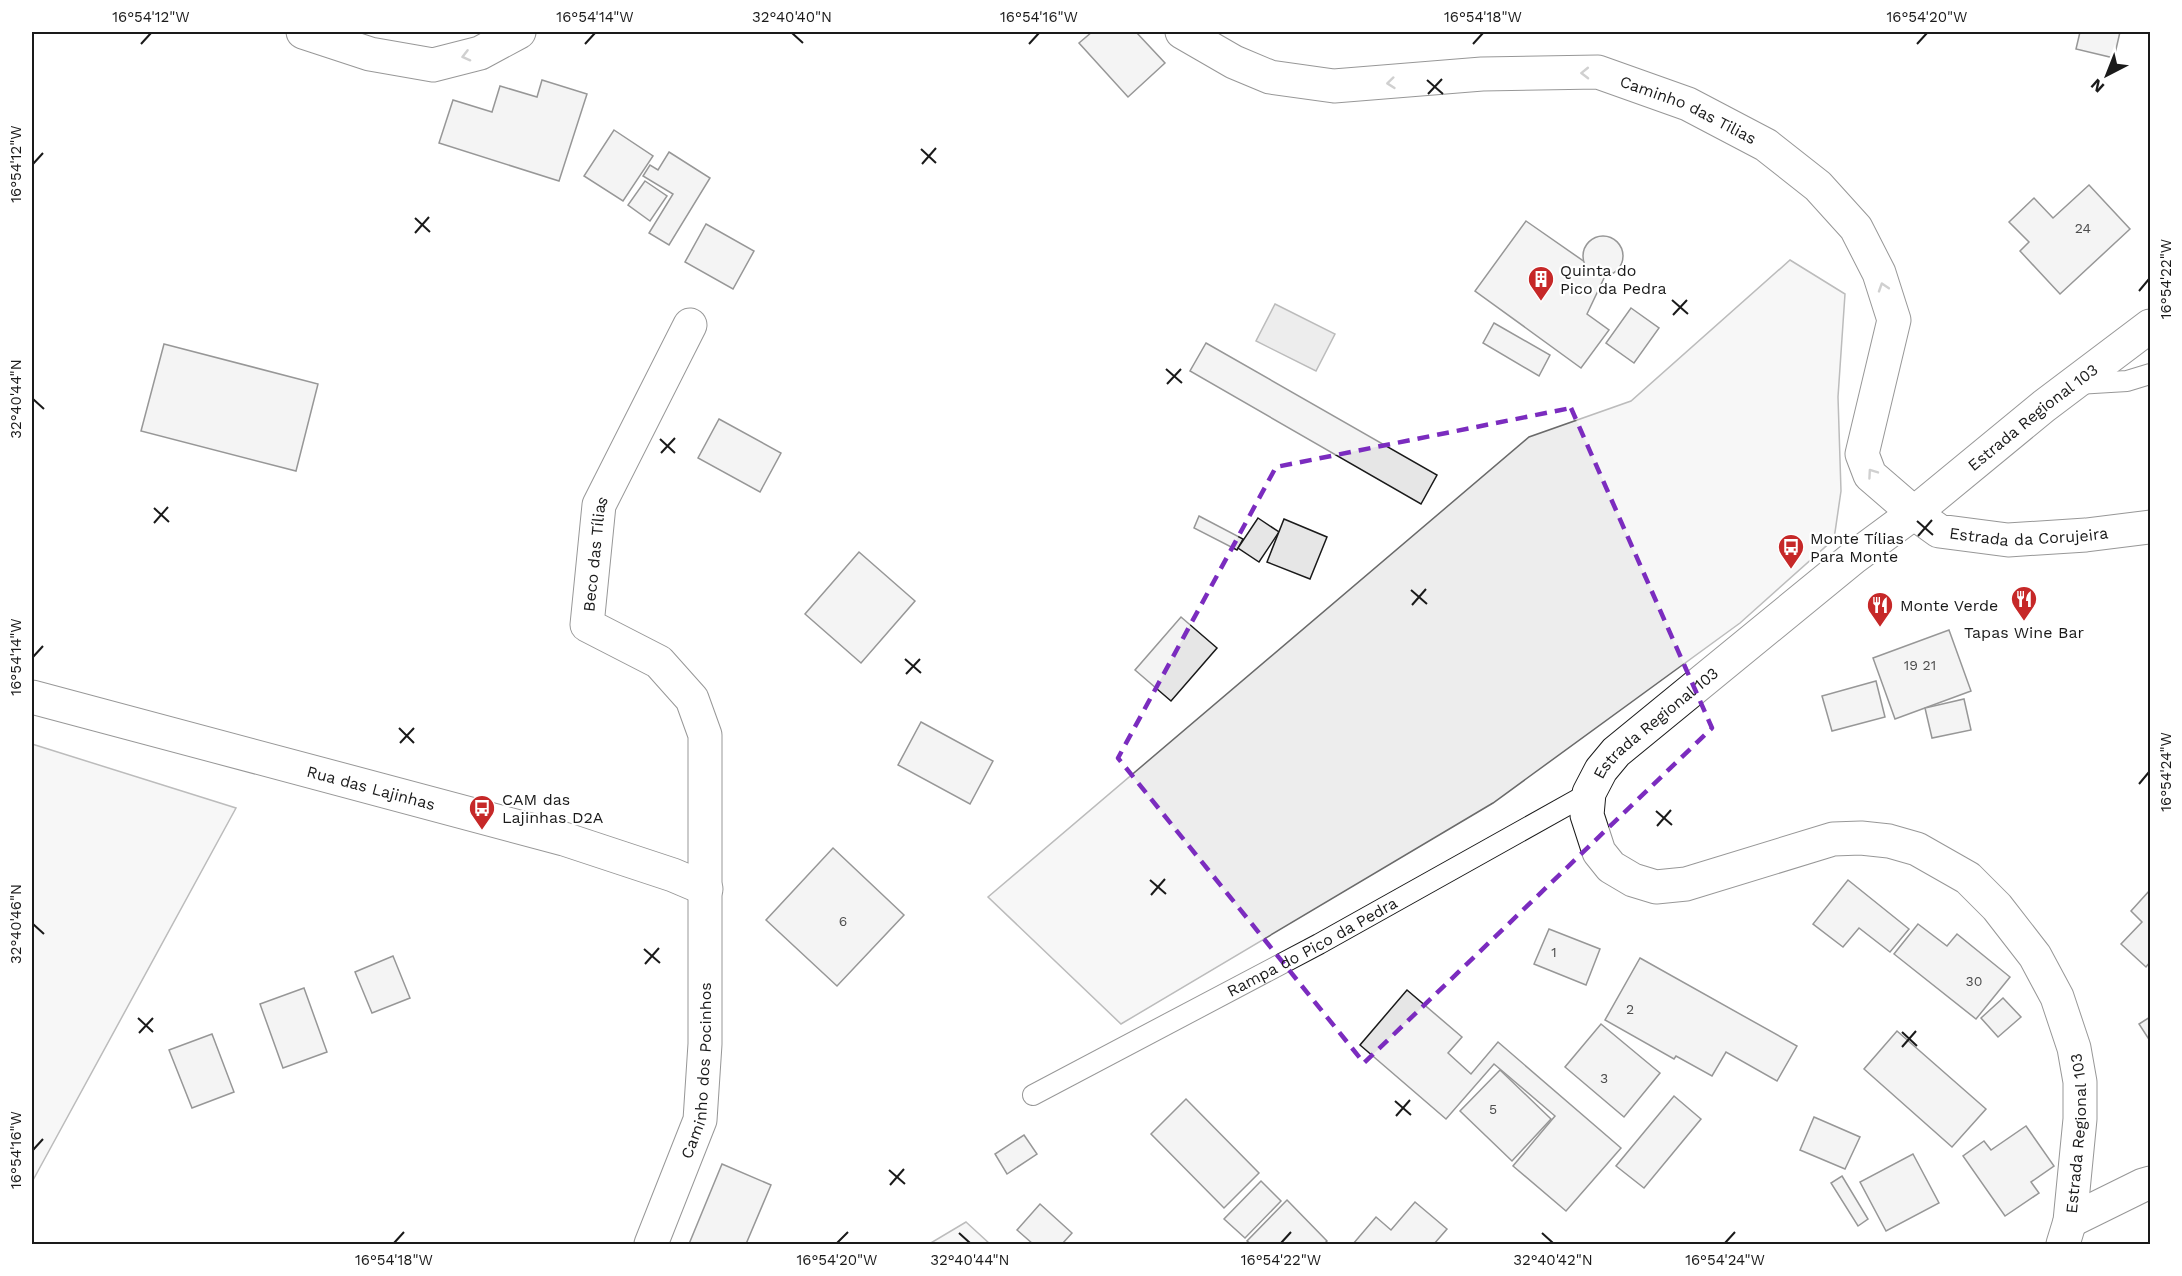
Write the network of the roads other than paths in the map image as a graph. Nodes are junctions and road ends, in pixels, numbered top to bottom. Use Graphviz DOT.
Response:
graph roads {
  1 [pos="303,32"];
  2 [pos="519,32"];
  3 [pos="1182,32"];
  4 [pos="690,325"];
  5 [pos="2151,326"];
  6 [pos="2151,374"];
  7 [pos="2074,384"];
  8 [pos="1914,513"];
  9 [pos="2151,527"];
  10 [pos="32,697"];
  11 [pos="1588,793"];
  12 [pos="706,889"];
  13 [pos="1033,1095"];
  14 [pos="2151,1183"];
  15 [pos="2067,1233"];
  16 [pos="651,1245"];
  2 -- 1 [label="street, one-way"];
  8 -- 3 [label="street, Caminho das Tilias, one-way"];
  4 -- 12 [label="street, Beco das Tílias"];
  5 -- 7 [label="street, Estrada Regional 103"];
  6 -- 7 [label="lane"];
  7 -- 8 [label="street, Estrada Regional 103"];
  8 -- 9 [label="street, Estrada da Corujeira"];
  8 -- 11 [label="street, Estrada Regional 103"];
  10 -- 12 [label="street, Rua das Lajinhas"];
  11 -- 13 [label="lane, Rampa do Pico da Pedra"];
  11 -- 15 [label="street, Estrada Regional 103"];
  12 -- 16 [label="street, Caminho dos Pocinhos"];
  14 -- 15 [label="street"];
}
